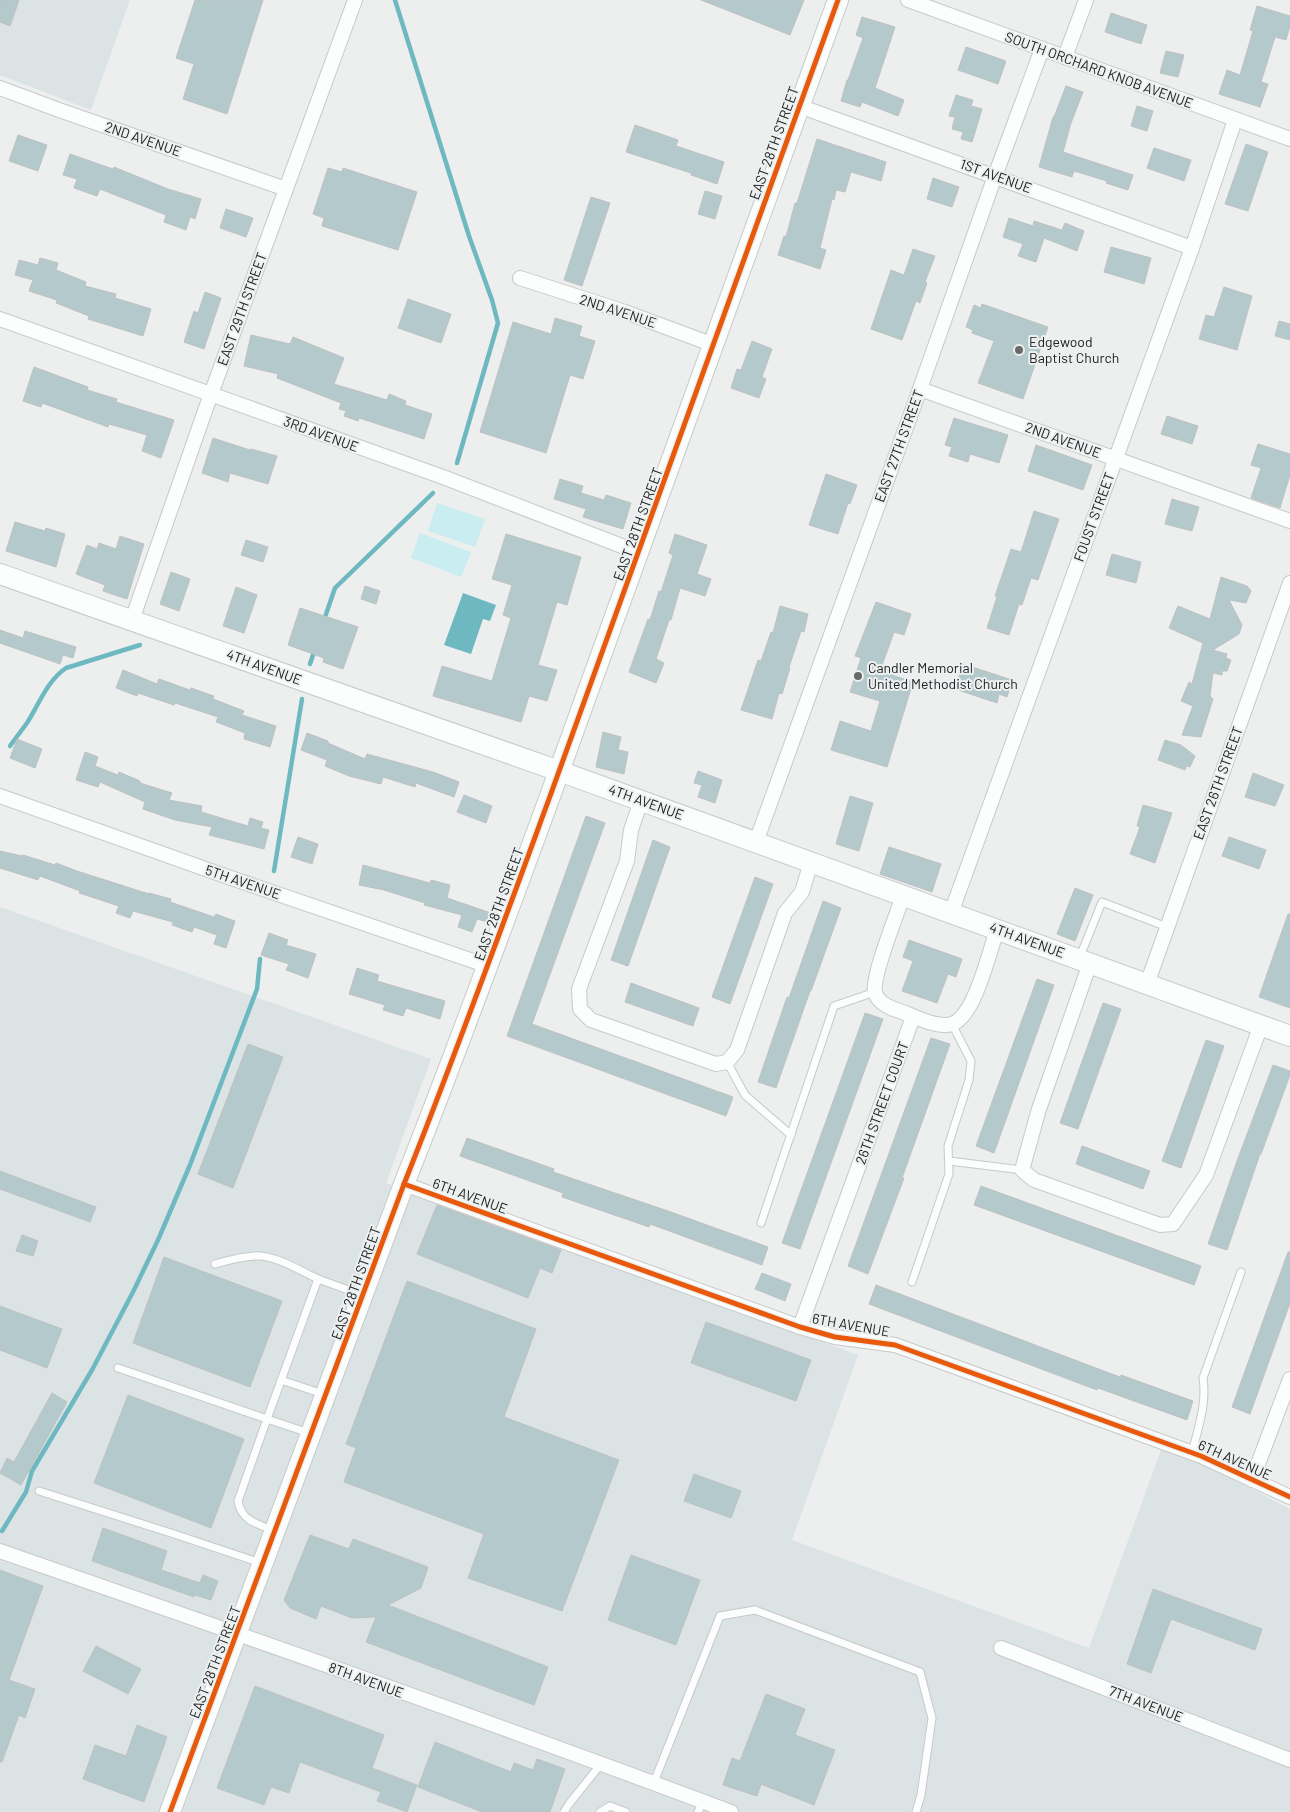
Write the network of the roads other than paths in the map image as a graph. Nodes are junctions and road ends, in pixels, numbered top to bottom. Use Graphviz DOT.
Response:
graph roads {
  1 [pos="355,0"];
  2 [pos="838,0"];
  3 [pos="908,0"];
  4 [pos="1086,0"];
  5 [pos="1042,49"];
  6 [pos="1065,57"];
  7 [pos="0,88"];
  8 [pos="799,106"];
  9 [pos="1235,120"];
  10 [pos="1289,135"];
  11 [pos="995,176"];
  12 [pos="286,189"];
  13 [pos="1192,248"];
  14 [pos="520,278"];
  15 [pos="0,319"];
  16 [pos="714,345"];
  17 [pos="920,389"];
  18 [pos="210,395"];
  19 [pos="1115,460"];
  20 [pos="1290,522"];
  21 [pos="640,553"];
  22 [pos="0,574"];
  23 [pos="1290,583"];
  24 [pos="132,620"];
  25 [pos="559,771"];
  26 [pos="0,796"];
  27 [pos="641,801"];
  28 [pos="756,842"];
  29 [pos="811,862"];
  30 [pos="903,896"];
  31 [pos="951,913"];
  32 [pos="1167,927"];
  33 [pos="997,930"];
  34 [pos="1084,961"];
  35 [pos="488,966"];
  36 [pos="1147,984"];
  37 [pos="875,992"];
  38 [pos="914,1017"];
  39 [pos="952,1024"];
  40 [pos="1261,1025"];
  41 [pos="1290,1036"];
  42 [pos="727,1062"];
  43 [pos="791,1135"];
  44 [pos="949,1161"];
  45 [pos="1022,1170"];
  46 [pos="404,1184"];
  47 [pos="761,1223"];
  48 [pos="215,1264"];
  49 [pos="1241,1272"];
  50 [pos="318,1279"];
  51 [pos="912,1282"];
  52 [pos="363,1295"];
  53 [pos="800,1327"];
  54 [pos="118,1368"];
  55 [pos="1290,1379"];
  56 [pos="281,1380"];
  57 [pos="326,1395"];
  58 [pos="267,1418"];
  59 [pos="312,1434"];
  60 [pos="1192,1453"];
  61 [pos="1252,1480"];
  62 [pos="39,1491"];
  63 [pos="1290,1497"];
  64 [pos="275,1532"];
  65 [pos="0,1551"];
  66 [pos="264,1564"];
  67 [pos="238,1634"];
  68 [pos="1001,1648"];
  69 [pos="1290,1760"];
  70 [pos="601,1764"];
  71 [pos="654,1782"];
  72 [pos="700,1807"];
  73 [pos="170,1812"];
  74 [pos="564,1812"];
  75 [pos="600,1812"];
  76 [pos="626,1812"];
  77 [pos="731,1812"];
  78 [pos="916,1812"];
  1 -- 12 [label="street, EAST 29TH STREET"];
  2 -- 8 [label="street, EAST 28TH STREET"];
  3 -- 5 [label="street, SOUTH ORCHARD KNOB AVENUE"];
  4 -- 6 [label="street"];
  5 -- 6 [label="street, SOUTH ORCHARD KNOB AVENUE"];
  5 -- 11 [label="street, EAST 27TH STREET"];
  6 -- 9 [label="street, SOUTH ORCHARD KNOB AVENUE"];
  7 -- 12 [label="street, 2ND AVENUE"];
  8 -- 11 [label="street, 1ST AVENUE"];
  8 -- 16 [label="street, EAST 28TH STREET"];
  9 -- 10 [label="street, SOUTH ORCHARD KNOB AVENUE"];
  9 -- 13 [label="street, FOUST STREET"];
  11 -- 13 [label="street, 1ST AVENUE"];
  11 -- 17 [label="street, EAST 27TH STREET"];
  12 -- 18 [label="street, EAST 29TH STREET"];
  13 -- 19 [label="street, FOUST STREET"];
  14 -- 16 [label="street, 2ND AVENUE"];
  15 -- 18 [label="street, 3RD AVENUE"];
  16 -- 21 [label="street, EAST 28TH STREET"];
  17 -- 19 [label="street, 2ND AVENUE"];
  17 -- 28 [label="street, EAST 27TH STREET"];
  18 -- 21 [label="street, 3RD AVENUE"];
  18 -- 24 [label="street, EAST 29TH STREET"];
  19 -- 20 [label="street, 2ND AVENUE"];
  19 -- 31 [label="street, FOUST STREET"];
  21 -- 25 [label="street, EAST 28TH STREET"];
  22 -- 24 [label="street, 4TH AVENUE"];
  23 -- 32 [label="street, EAST 26TH STREET"];
  24 -- 25 [label="street, 4TH AVENUE"];
  25 -- 27 [label="street, 4TH AVENUE"];
  25 -- 35 [label="street, EAST 28TH STREET"];
  26 -- 35 [label="street, 5TH AVENUE"];
  27 -- 28 [label="street, 4TH AVENUE"];
  27 -- 42 [label="street"];
  28 -- 29 [label="street, 4TH AVENUE"];
  29 -- 30 [label="street, 4TH AVENUE"];
  29 -- 42 [label="street"];
  30 -- 31 [label="street, 4TH AVENUE"];
  30 -- 37 [label="street"];
  31 -- 33 [label="street, 4TH AVENUE"];
  32 -- 34 [label="lane"];
  32 -- 36 [label="street, EAST 26TH STREET"];
  33 -- 34 [label="street, 4TH AVENUE"];
  33 -- 39 [label="street"];
  34 -- 36 [label="street, 4TH AVENUE"];
  34 -- 45 [label="street"];
  35 -- 46 [label="street, EAST 28TH STREET"];
  36 -- 40 [label="street, 4TH AVENUE"];
  37 -- 38 [label="street"];
  37 -- 43 [label="lane"];
  38 -- 39 [label="street"];
  38 -- 53 [label="street, 26TH STREET COURT"];
  39 -- 44 [label="lane"];
  40 -- 41 [label="street, 4TH AVENUE"];
  40 -- 45 [label="street"];
  42 -- 43 [label="lane"];
  43 -- 47 [label="lane"];
  44 -- 45 [label="lane"];
  44 -- 51 [label="lane"];
  46 -- 52 [label="street, EAST 28TH STREET"];
  46 -- 53 [label="street, 6TH AVENUE"];
  48 -- 50 [label="lane"];
  49 -- 60 [label="lane"];
  50 -- 52 [label="lane"];
  50 -- 56 [label="lane"];
  52 -- 57 [label="street, EAST 28TH STREET"];
  53 -- 60 [label="street, 6TH AVENUE"];
  54 -- 58 [label="lane"];
  55 -- 61 [label="street"];
  56 -- 57 [label="lane"];
  56 -- 58 [label="lane"];
  57 -- 59 [label="street, EAST 28TH STREET"];
  58 -- 59 [label="lane"];
  58 -- 64 [label="lane"];
  59 -- 64 [label="street, EAST 28TH STREET"];
  60 -- 61 [label="street, 6TH AVENUE"];
  61 -- 63 [label="street, 6TH AVENUE"];
  62 -- 66 [label="lane"];
  64 -- 66 [label="street, EAST 28TH STREET"];
  65 -- 67 [label="street, 8TH AVENUE"];
  66 -- 67 [label="street, EAST 28TH STREET"];
  67 -- 70 [label="street, 8TH AVENUE"];
  67 -- 73 [label="street, EAST 28TH STREET"];
  68 -- 69 [label="street, 7TH AVENUE"];
  70 -- 71 [label="street, 8TH AVENUE"];
  70 -- 74 [label="lane"];
  71 -- 72 [label="street, 8TH AVENUE"];
  71 -- 78 [label="lane"];
  72 -- 77 [label="street, 8TH AVENUE"];
  75 -- 76 [label="lane"];
}
